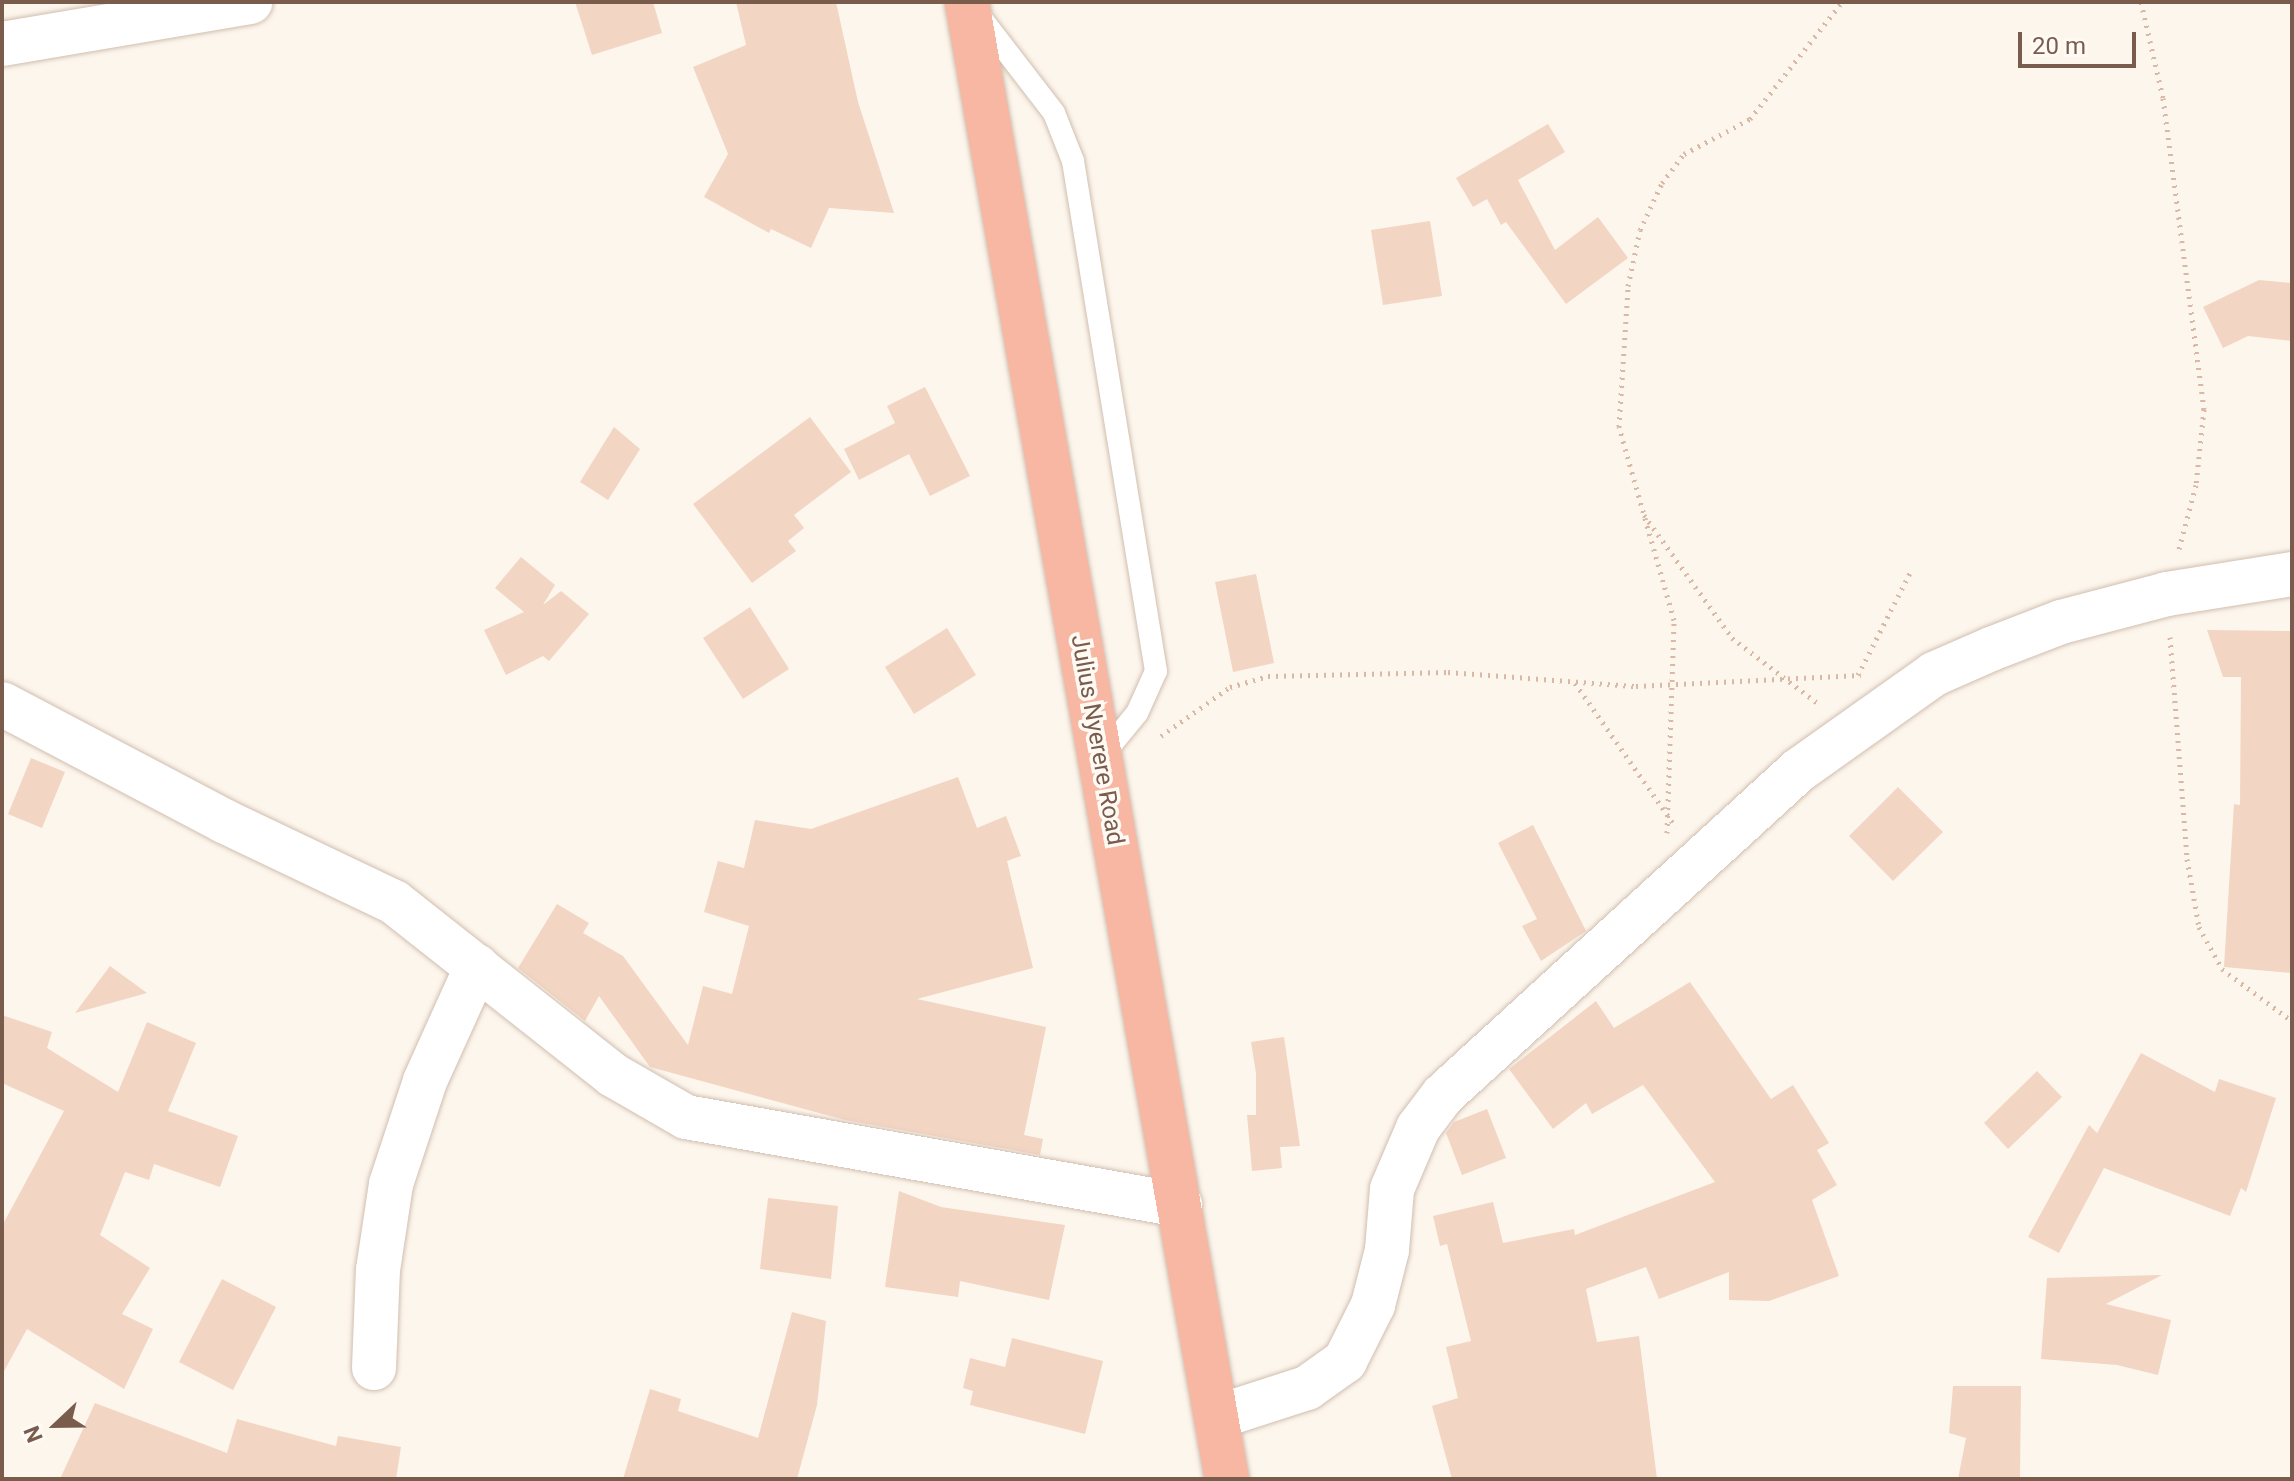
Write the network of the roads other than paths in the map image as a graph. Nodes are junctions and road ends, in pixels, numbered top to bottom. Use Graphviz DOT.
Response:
graph roads {
  1 [pos="250,2"];
  2 [pos="968,2"];
  3 [pos="2,44"];
  4 [pos="2292,574"];
  5 [pos="2,704"];
  6 [pos="1107,750"];
  7 [pos="477,966"];
  8 [pos="1180,1205"];
  9 [pos="374,1368"];
  10 [pos="1217,1417"];
  11 [pos="1227,1479"];
  1 -- 3 [label="street"];
  2 -- 6 [label="highway, Julius Nyerere Road"];
  2 -- 6 [label="lane"];
  4 -- 10 [label="street"];
  5 -- 7 [label="street"];
  6 -- 8 [label="highway, Julius Nyerere Road"];
  7 -- 8 [label="street"];
  7 -- 9 [label="street"];
  8 -- 10 [label="highway, Julius Nyerere Road"];
  10 -- 11 [label="highway, Julius Nyerere Road"];
}
